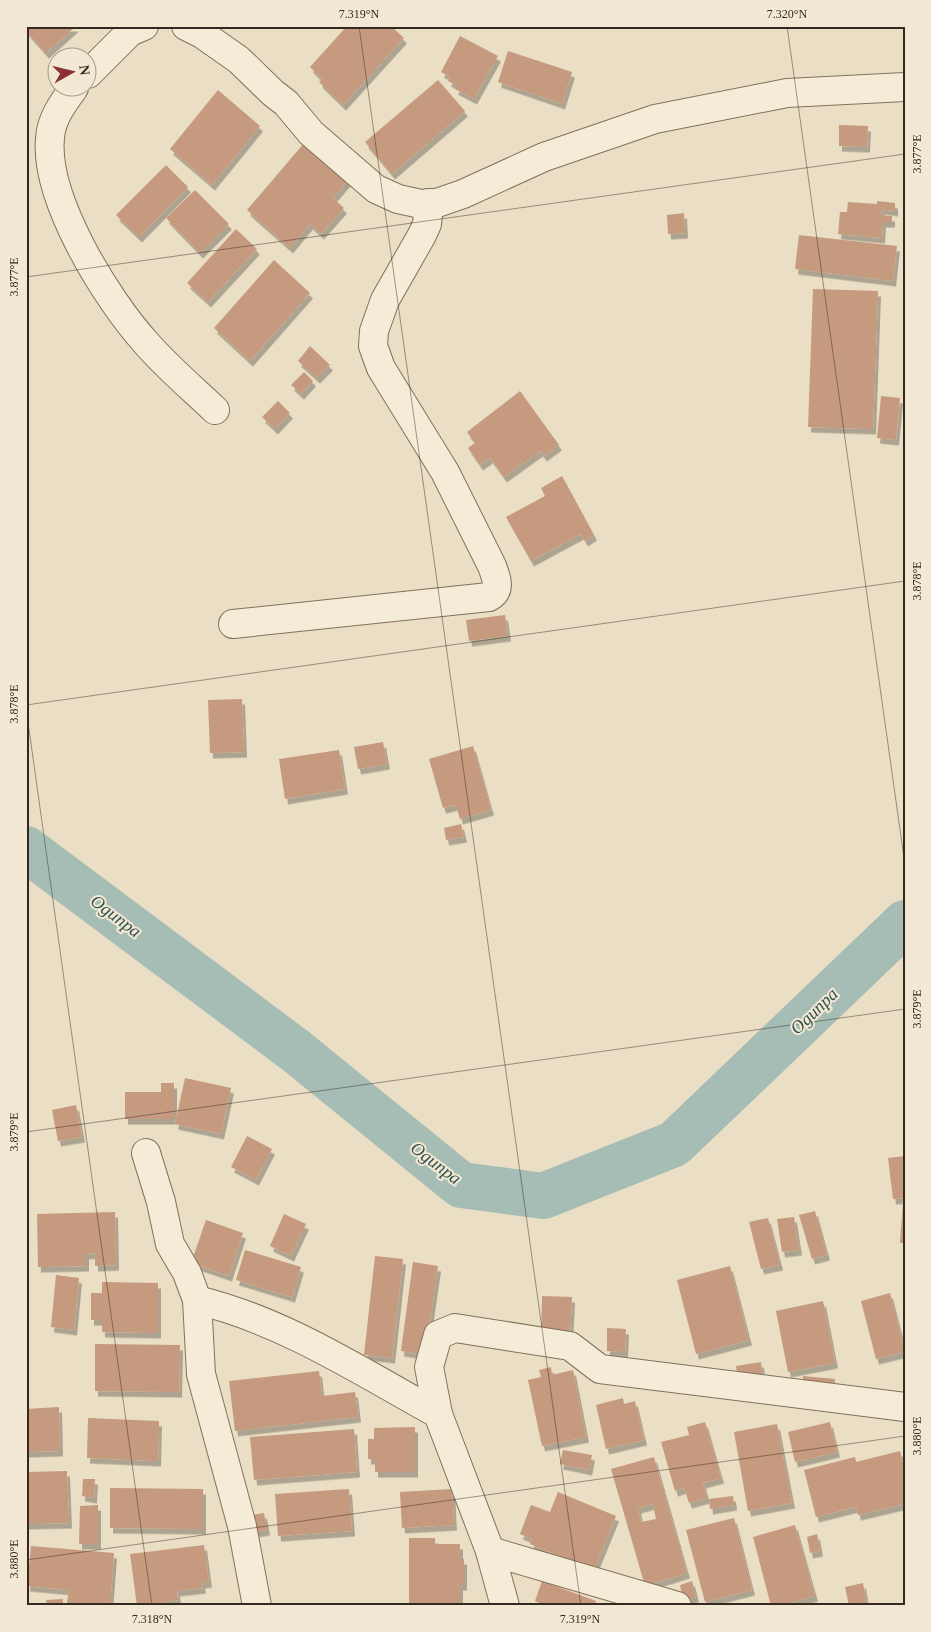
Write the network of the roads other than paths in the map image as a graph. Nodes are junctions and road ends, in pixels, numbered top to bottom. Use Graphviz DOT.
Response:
graph roads {
  1 [pos="144,26"];
  2 [pos="186,26"];
  3 [pos="98,64"];
  4 [pos="905,86"];
  5 [pos="67,98"];
  6 [pos="429,203"];
  7 [pos="215,410"];
  8 [pos="233,624"];
  9 [pos="146,1153"];
  10 [pos="197,1300"];
  11 [pos="905,1407"];
  12 [pos="438,1414"];
  13 [pos="490,1551"];
  14 [pos="257,1606"];
  15 [pos="505,1606"];
  16 [pos="677,1606"];
  1 -- 3 [label="street"];
  2 -- 6 [label="street"];
  4 -- 6 [label="street"];
  5 -- 7 [label="street"];
  6 -- 8 [label="street"];
  9 -- 10 [label="street"];
  10 -- 12 [label="street"];
  10 -- 14 [label="street"];
  11 -- 12 [label="street"];
  12 -- 13 [label="street"];
  13 -- 15 [label="street"];
  13 -- 16 [label="street"];
}
